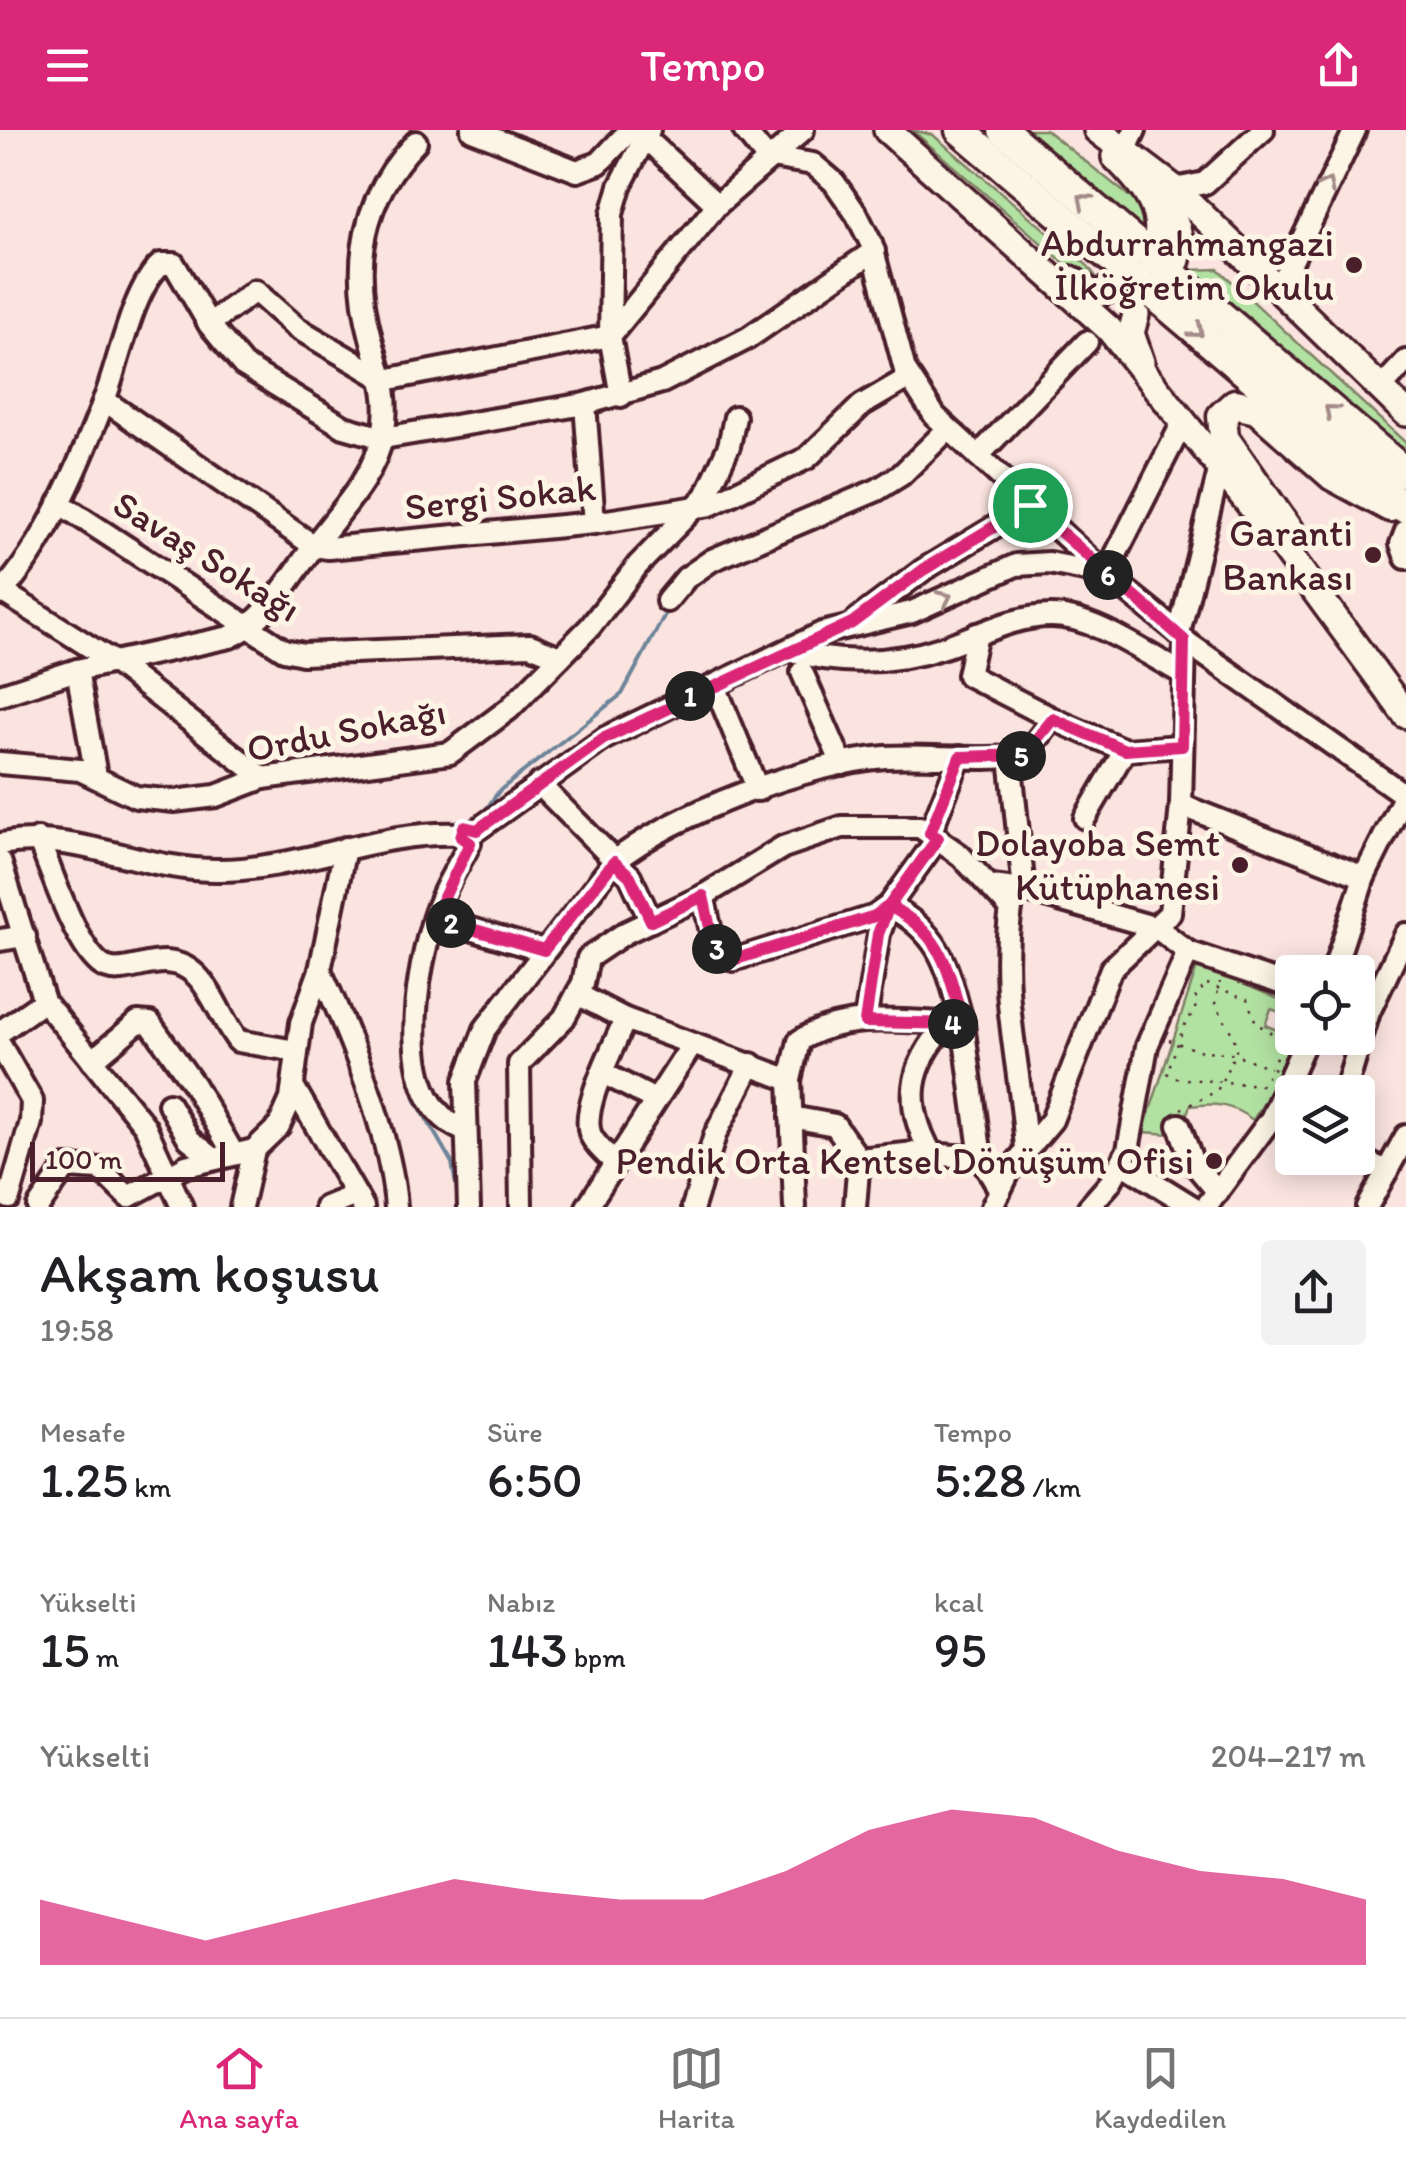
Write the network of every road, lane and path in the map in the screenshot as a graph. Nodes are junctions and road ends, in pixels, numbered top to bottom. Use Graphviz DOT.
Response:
graph roads {
  1 [pos="472,130"];
  2 [pos="744,130"];
  3 [pos="802,130"];
  4 [pos="888,130"];
  5 [pos="902,130"];
  6 [pos="950,130"];
  7 [pos="960,130"];
  8 [pos="1084,130"];
  9 [pos="1097,130"];
  10 [pos="1263,130"];
  11 [pos="1356,130"];
  12 [pos="640,132"];
  13 [pos="419,136"];
  14 [pos="1131,139"];
  15 [pos="996,142"];
  16 [pos="772,158"];
  17 [pos="1134,176"];
  18 [pos="1175,189"];
  19 [pos="717,205"];
  20 [pos="1155,246"];
  21 [pos="874,251"];
  22 [pos="1178,260"];
  23 [pos="1116,286"];
  24 [pos="1279,288"];
  25 [pos="1136,315"];
  26 [pos="209,324"];
  27 [pos="610,336"];
  28 [pos="1087,342"];
  29 [pos="1406,361"];
  30 [pos="383,373"];
  31 [pos="908,378"];
  32 [pos="1380,389"];
  33 [pos="620,396"];
  34 [pos="104,400"];
  35 [pos="585,404"];
  36 [pos="1406,413"];
  37 [pos="735,417"];
  38 [pos="1182,424"];
  39 [pos="948,429"];
  40 [pos="383,438"];
  41 [pos="978,456"];
  42 [pos="1219,470"];
  43 [pos="1406,474"];
  44 [pos="59,504"];
  45 [pos="1030,505"];
  46 [pos="693,510"];
  47 [pos="1406,512"];
  48 [pos="594,523"];
  49 [pos="1406,532"];
  50 [pos="1294,539"];
  51 [pos="314,546"];
  52 [pos="1406,558"];
  53 [pos="1106,574"];
  54 [pos="1,590"];
  55 [pos="667,602"];
  56 [pos="852,623"];
  57 [pos="250,628"];
  58 [pos="977,634"];
  59 [pos="1182,637"];
  60 [pos="789,650"];
  61 [pos="560,657"];
  62 [pos="114,662"];
  63 [pos="77,670"];
  64 [pos="802,672"];
  65 [pos="1184,674"];
  66 [pos="715,686"];
  67 [pos="1406,687"];
  68 [pos="0,695"];
  69 [pos="1406,715"];
  70 [pos="1053,719"];
  71 [pos="1182,746"];
  72 [pos="1125,750"];
  73 [pos="960,757"];
  74 [pos="1010,757"];
  75 [pos="0,763"];
  76 [pos="842,764"];
  77 [pos="96,776"];
  78 [pos="263,778"];
  79 [pos="539,784"];
  80 [pos="758,790"];
  81 [pos="1405,794"];
  82 [pos="1180,805"];
  83 [pos="1085,818"];
  84 [pos="469,836"];
  85 [pos="934,836"];
  86 [pos="38,839"];
  87 [pos="0,844"];
  88 [pos="346,848"];
  89 [pos="0,861"];
  90 [pos="614,862"];
  91 [pos="1364,877"];
  92 [pos="992,886"];
  93 [pos="1024,890"];
  94 [pos="703,896"];
  95 [pos="889,906"];
  96 [pos="434,918"];
  97 [pos="651,921"];
  98 [pos="1158,928"];
  99 [pos="1406,934"];
  100 [pos="25,936"];
  101 [pos="0,940"];
  102 [pos="544,950"];
  103 [pos="1188,952"];
  104 [pos="1339,955"];
  105 [pos="1227,965"];
  106 [pos="320,970"];
  107 [pos="1275,981"];
  108 [pos="1218,987"];
  109 [pos="1375,990"];
  110 [pos="577,994"];
  111 [pos="44,1001"];
  112 [pos="625,1020"];
  113 [pos="865,1022"];
  114 [pos="955,1024"];
  115 [pos="0,1032"];
  116 [pos="1178,1044"];
  117 [pos="692,1045"];
  118 [pos="0,1046"];
  119 [pos="296,1051"];
  120 [pos="1235,1054"];
  121 [pos="1299,1055"];
  122 [pos="92,1061"];
  123 [pos="751,1064"];
  124 [pos="1273,1069"];
  125 [pos="603,1073"];
  126 [pos="790,1080"];
  127 [pos="1221,1083"];
  128 [pos="292,1086"];
  129 [pos="655,1100"];
  130 [pos="169,1104"];
  131 [pos="791,1117"];
  132 [pos="1179,1125"];
  133 [pos="466,1131"];
  134 [pos="1406,1136"];
  135 [pos="1026,1150"];
  136 [pos="931,1153"];
  137 [pos="234,1154"];
  138 [pos="980,1158"];
  139 [pos="859,1159"];
  140 [pos="615,1163"];
  141 [pos="1122,1163"];
  142 [pos="1375,1167"];
  143 [pos="1387,1172"];
  144 [pos="167,1174"];
  145 [pos="995,1197"];
  146 [pos="11,1199"];
  147 [pos="359,1201"];
  148 [pos="1211,1203"];
  149 [pos="588,1206"];
  150 [pos="38,1207"];
  151 [pos="182,1207"];
  152 [pos="241,1207"];
  153 [pos="326,1207"];
  154 [pos="396,1207"];
  155 [pos="469,1207"];
  156 [pos="521,1207"];
  157 [pos="693,1207"];
  158 [pos="794,1207"];
  159 [pos="854,1207"];
  160 [pos="1089,1207"];
  161 [pos="1367,1207"];
  1 -- 12 [label="street"];
  2 -- 16 [label="street"];
  3 -- 16 [label="street"];
  4 -- 38 [label="main road"];
  5 -- 23 [label="main road"];
  6 -- 15 [label="highway"];
  7 -- 15 [label="highway"];
  8 -- 17 [label="main road"];
  9 -- 14 [label="main road"];
  10 -- 18 [label="street"];
  24 -- 11 [label="street, one-way"];
  12 -- 19 [label="street"];
  12 -- 27 [label="street"];
  13 -- 30 [label="street"];
  14 -- 18 [label="main road"];
  43 -- 15 [label="highway, one-way"];
  15 -- 47 [label="highway, one-way"];
  16 -- 19 [label="street"];
  16 -- 21 [label="street"];
  17 -- 20 [label="main road"];
  17 -- 22 [label="main road"];
  18 -- 24 [label="main road"];
  19 -- 27 [label="street"];
  21 -- 31 [label="street"];
  21 -- 33 [label="street"];
  24 -- 32 [label="main road"];
  25 -- 50 [label="main road"];
  26 -- 30 [label="street"];
  26 -- 34 [label="street"];
  26 -- 40 [label="street"];
  27 -- 30 [label="street"];
  27 -- 33 [label="street"];
  28 -- 41 [label="street"];
  29 -- 32 [label="street"];
  30 -- 40 [label="street"];
  31 -- 39 [label="street"];
  31 -- 46 [label="street, Sergi Sokak"];
  32 -- 36 [label="main road"];
  33 -- 35 [label="street"];
  34 -- 44 [label="street"];
  34 -- 51 [label="street"];
  35 -- 40 [label="street"];
  35 -- 48 [label="street"];
  37 -- 46 [label="street, Ordu Sokağı"];
  38 -- 42 [label="main road"];
  38 -- 53 [label="street"];
  39 -- 41 [label="street"];
  39 -- 55 [label="street"];
  40 -- 51 [label="street"];
  41 -- 45 [label="street"];
  42 -- 59 [label="street"];
  42 -- 69 [label="main road"];
  44 -- 54 [label="street"];
  44 -- 57 [label="street, Savaş Sokağı"];
  45 -- 53 [label="street"];
  45 -- 56 [label="street"];
  46 -- 48 [label="street, Sergi Sokak"];
  46 -- 61 [label="street, Ordu Sokağı"];
  47 -- 50 [label="highway"];
  48 -- 51 [label="street, Sergi Sokak"];
  49 -- 52 [label="street"];
  50 -- 67 [label="main road"];
  51 -- 57 [label="street"];
  56 -- 53 [label="street, one-way"];
  53 -- 59 [label="street"];
  54 -- 62 [label="street"];
  56 -- 60 [label="street"];
  57 -- 61 [label="street, Savaş Sokağı"];
  57 -- 62 [label="street"];
  58 -- 60 [label="street"];
  58 -- 65 [label="street"];
  58 -- 70 [label="street"];
  59 -- 65 [label="street"];
  59 -- 81 [label="street"];
  60 -- 66 [label="street"];
  61 -- 78 [label="street, Ordu Sokağı"];
  62 -- 63 [label="street"];
  62 -- 78 [label="street"];
  63 -- 68 [label="street"];
  63 -- 77 [label="street"];
  64 -- 76 [label="street"];
  65 -- 71 [label="street"];
  66 -- 79 [label="street"];
  66 -- 80 [label="street"];
  70 -- 72 [label="street"];
  70 -- 74 [label="street"];
  71 -- 72 [label="street"];
  71 -- 82 [label="street"];
  72 -- 83 [label="street"];
  73 -- 74 [label="street"];
  73 -- 76 [label="street"];
  73 -- 85 [label="street"];
  74 -- 93 [label="street"];
  75 -- 77 [label="street, Ordu Sokağı"];
  76 -- 80 [label="street"];
  77 -- 78 [label="street, Ordu Sokağı"];
  79 -- 84 [label="street"];
  79 -- 90 [label="street"];
  80 -- 90 [label="street"];
  81 -- 91 [label="street"];
  82 -- 91 [label="street"];
  82 -- 98 [label="street"];
  84 -- 88 [label="street"];
  84 -- 96 [label="street"];
  85 -- 92 [label="street"];
  85 -- 94 [label="street"];
  85 -- 95 [label="street"];
  86 -- 87 [label="street"];
  86 -- 88 [label="street"];
  86 -- 119 [label="street"];
  88 -- 106 [label="street"];
  89 -- 100 [label="street"];
  90 -- 97 [label="street"];
  90 -- 102 [label="street"];
  91 -- 104 [label="street"];
  92 -- 93 [label="street"];
  92 -- 135 [label="street"];
  93 -- 98 [label="street"];
  94 -- 95 [label="street"];
  94 -- 97 [label="street"];
  95 -- 113 [label="street"];
  95 -- 114 [label="street"];
  96 -- 102 [label="street"];
  96 -- 133 [label="street"];
  97 -- 110 [label="street"];
  98 -- 103 [label="street"];
  98 -- 135 [label="street"];
  99 -- 109 [label="street"];
  100 -- 101 [label="street"];
  100 -- 111 [label="street"];
  102 -- 133 [label="street"];
  103 -- 105 [label="street"];
  103 -- 141 [label="street"];
  105 -- 107 [label="street"];
  105 -- 108 [label="path"];
  106 -- 119 [label="street"];
  106 -- 154 [label="street"];
  108 -- 116 [label="path"];
  108 -- 120 [label="path"];
  108 -- 124 [label="path"];
  110 -- 112 [label="street"];
  110 -- 156 [label="street"];
  111 -- 115 [label="street"];
  111 -- 122 [label="street"];
  112 -- 117 [label="street"];
  112 -- 125 [label="street"];
  113 -- 114 [label="street"];
  113 -- 126 [label="street"];
  114 -- 136 [label="street"];
  114 -- 138 [label="street"];
  116 -- 120 [label="path"];
  116 -- 127 [label="path"];
  117 -- 123 [label="street"];
  117 -- 129 [label="street"];
  118 -- 146 [label="street"];
  119 -- 128 [label="street"];
  120 -- 124 [label="path"];
  120 -- 127 [label="path"];
  121 -- 148 [label="street"];
  122 -- 137 [label="street"];
  122 -- 144 [label="street"];
  123 -- 126 [label="street"];
  123 -- 157 [label="street"];
  124 -- 127 [label="path"];
  125 -- 129 [label="street"];
  125 -- 140 [label="street"];
  126 -- 131 [label="street"];
  127 -- 132 [label="path"];
  128 -- 137 [label="street"];
  128 -- 147 [label="street"];
  129 -- 140 [label="street"];
  130 -- 137 [label="street"];
  131 -- 139 [label="street"];
  131 -- 158 [label="street"];
  132 -- 148 [label="street"];
  133 -- 155 [label="street"];
  134 -- 143 [label="street"];
  135 -- 145 [label="street"];
  136 -- 138 [label="street"];
  136 -- 139 [label="street"];
  137 -- 144 [label="street"];
  137 -- 152 [label="street"];
  138 -- 145 [label="street"];
  139 -- 159 [label="street"];
  140 -- 149 [label="street"];
  141 -- 148 [label="street"];
  141 -- 160 [label="street"];
  142 -- 143 [label="street"];
  143 -- 161 [label="street"];
  144 -- 150 [label="street"];
  144 -- 151 [label="street"];
  147 -- 153 [label="street"];
}
